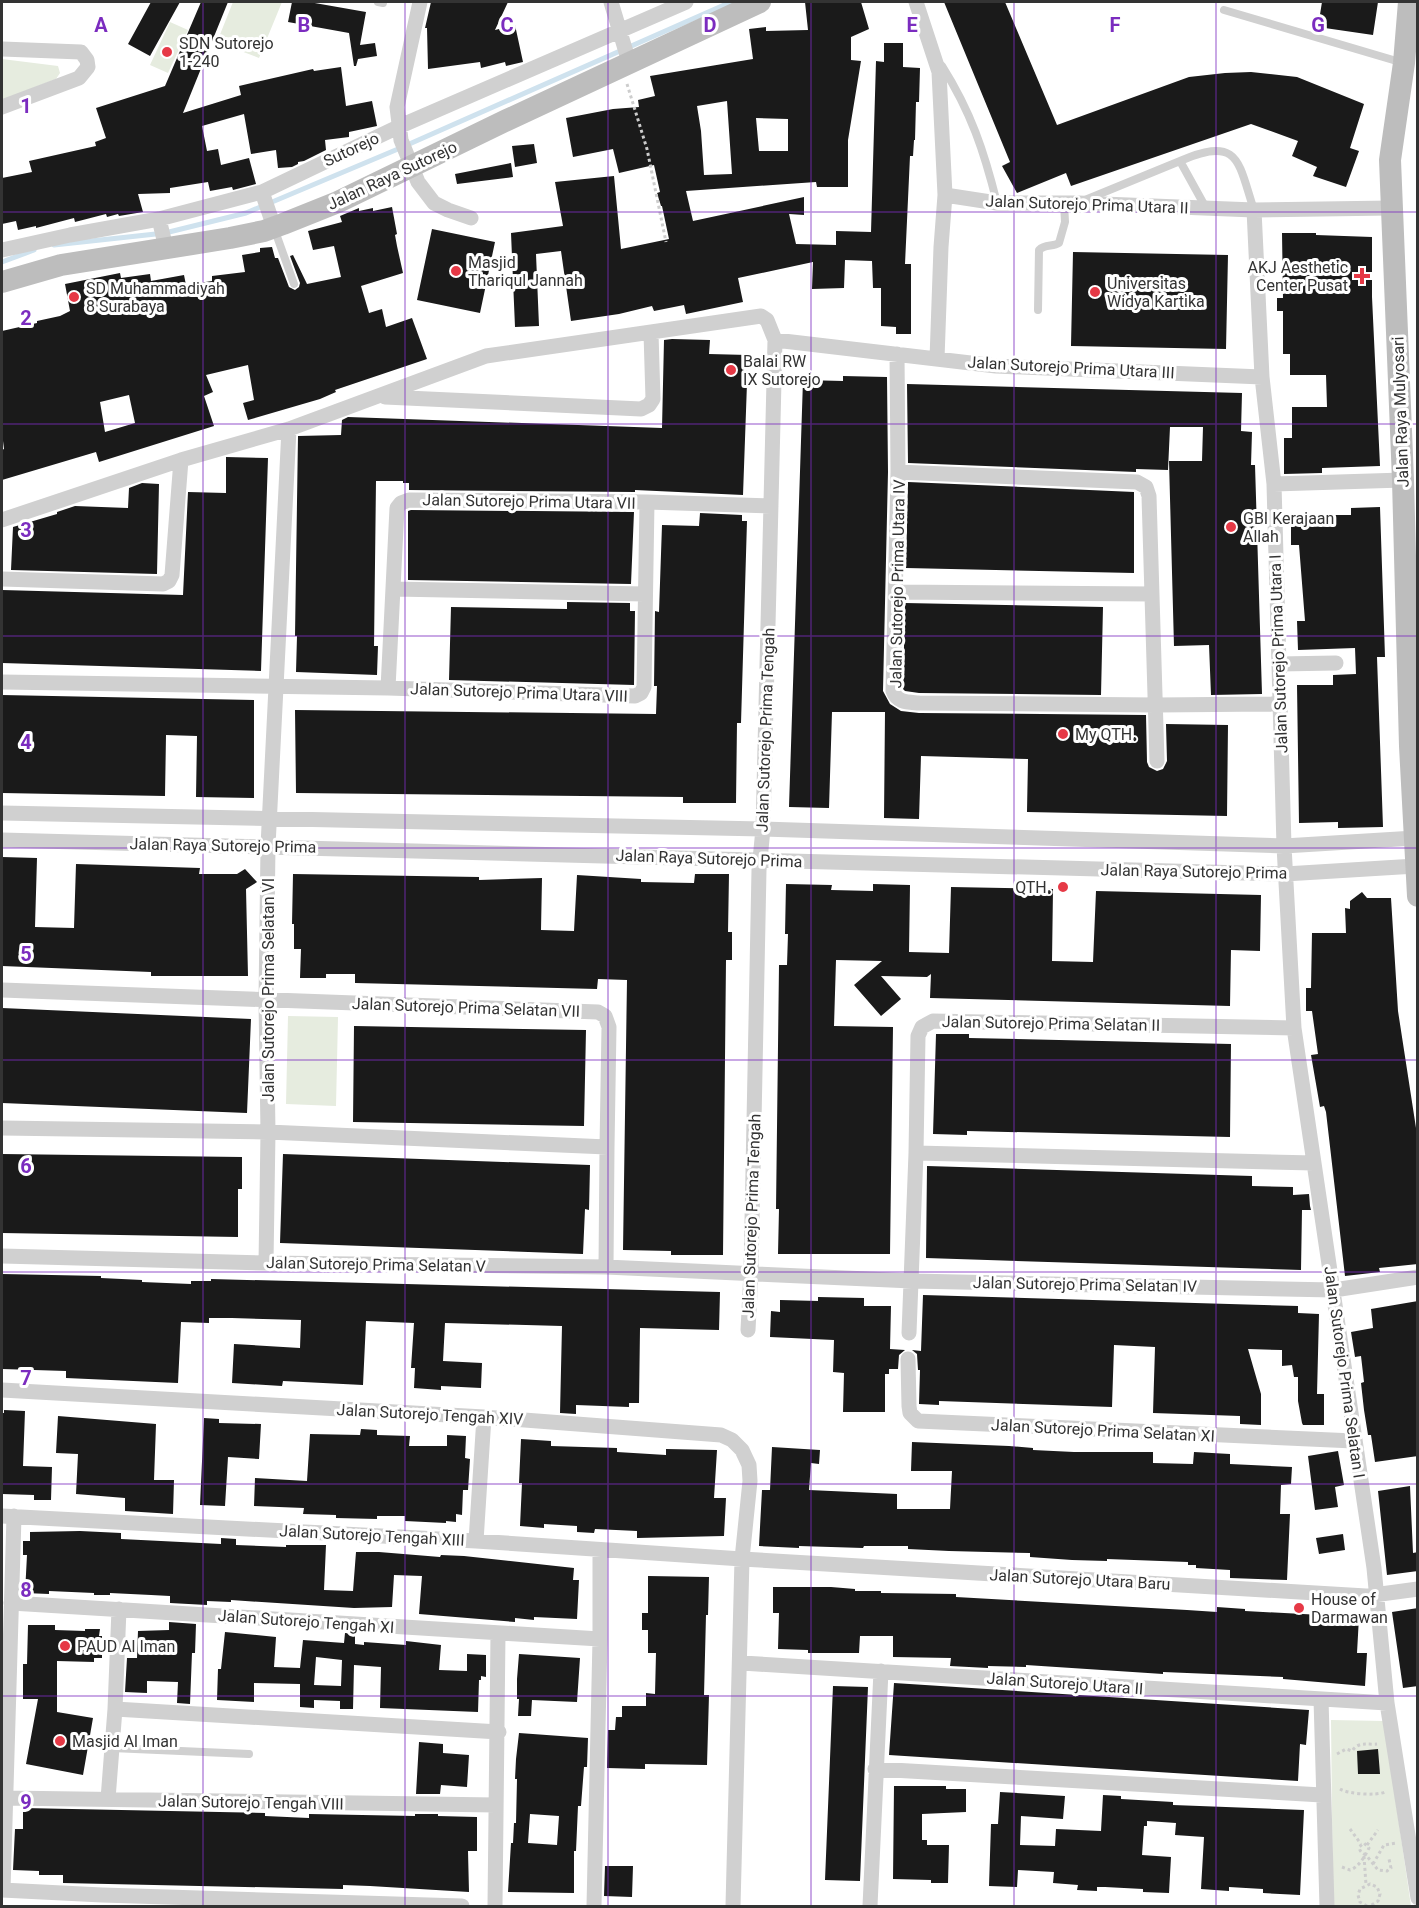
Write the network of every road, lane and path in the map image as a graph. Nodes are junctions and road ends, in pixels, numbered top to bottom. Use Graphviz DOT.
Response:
graph roads {
  1 [pos="420,2"];
  2 [pos="611,2"];
  3 [pos="686,2"];
  4 [pos="760,2"];
  5 [pos="916,2"];
  6 [pos="1409,2"];
  7 [pos="1224,10"];
  8 [pos="621,35"];
  9 [pos="2,49"];
  10 [pos="934,51"];
  11 [pos="626,60"];
  12 [pos="1404,63"];
  13 [pos="2,107"];
  14 [pos="404,147"];
  15 [pos="1180,161"];
  16 [pos="262,193"];
  17 [pos="945,195"];
  18 [pos="997,203"];
  19 [pos="1071,203"];
  20 [pos="1206,208"];
  21 [pos="1391,208"];
  22 [pos="1254,210"];
  23 [pos="471,218"];
  24 [pos="272,223"];
  25 [pos="162,232"];
  26 [pos="666,242"];
  27 [pos="2,250"];
  28 [pos="2,282"];
  29 [pos="294,284"];
  30 [pos="1038,310"];
  31 [pos="651,333"];
  32 [pos="775,340"];
  33 [pos="897,354"];
  34 [pos="937,359"];
  35 [pos="1262,377"];
  36 [pos="1408,395"];
  37 [pos="379,397"];
  38 [pos="289,429"];
  39 [pos="181,460"];
  40 [pos="898,472"];
  41 [pos="1402,480"];
  42 [pos="1274,484"];
  43 [pos="646,502"];
  44 [pos="771,506"];
  45 [pos="2,520"];
  46 [pos="2,579"];
  47 [pos="394,589"];
  48 [pos="896,592"];
  49 [pos="644,594"];
  50 [pos="1152,594"];
  51 [pos="1336,663"];
  52 [pos="1279,664"];
  53 [pos="2,682"];
  54 [pos="275,686"];
  55 [pos="388,688"];
  56 [pos="1280,704"];
  57 [pos="1156,705"];
  58 [pos="1157,761"];
  59 [pos="2,813"];
  60 [pos="270,818"];
  61 [pos="762,829"];
  62 [pos="1415,838"];
  63 [pos="2,840"];
  64 [pos="268,846"];
  65 [pos="1284,846"];
  66 [pos="759,860"];
  67 [pos="1416,866"];
  68 [pos="1285,874"];
  69 [pos="1418,896"];
  70 [pos="2,990"];
  71 [pos="266,1000"];
  72 [pos="1294,1028"];
  73 [pos="2,1128"];
  74 [pos="268,1132"];
  75 [pos="607,1148"];
  76 [pos="916,1153"];
  77 [pos="1314,1163"];
  78 [pos="2,1256"];
  79 [pos="266,1263"];
  80 [pos="606,1267"];
  81 [pos="751,1272"];
  82 [pos="1418,1277"];
  83 [pos="912,1281"];
  84 [pos="1334,1290"];
  85 [pos="748,1330"];
  86 [pos="909,1333"];
  87 [pos="908,1359"];
  88 [pos="2,1390"];
  89 [pos="484,1417"];
  90 [pos="1354,1441"];
  91 [pos="8,1516"];
  92 [pos="476,1541"];
  93 [pos="600,1550"];
  94 [pos="742,1559"];
  95 [pos="1418,1589"];
  96 [pos="1376,1596"];
  97 [pos="11,1603"];
  98 [pos="119,1609"];
  99 [pos="498,1633"];
  100 [pos="600,1639"];
  101 [pos="742,1663"];
  102 [pos="881,1671"];
  103 [pos="1321,1699"];
  104 [pos="1387,1703"];
  105 [pos="115,1709"];
  106 [pos="499,1732"];
  107 [pos="1382,1744"];
  108 [pos="112,1748"];
  109 [pos="249,1754"];
  110 [pos="1338,1761"];
  111 [pos="875,1769"];
  112 [pos="1339,1785"];
  113 [pos="1388,1787"];
  114 [pos="1322,1795"];
  115 [pos="6,1798"];
  116 [pos="108,1799"];
  117 [pos="496,1805"];
  118 [pos="1350,1829"];
  119 [pos="1378,1830"];
  120 [pos="1409,1840"];
  121 [pos="1361,1844"];
  122 [pos="1367,1845"];
  123 [pos="1364,1854"];
  124 [pos="1389,1859"];
  125 [pos="1339,1863"];
  126 [pos="1373,1864"];
  127 [pos="1366,1885"];
  128 [pos="2,1890"];
  129 [pos="1418,1898"];
  130 [pos="101,1901"];
  131 [pos="445,1906"];
  132 [pos="462,1906"];
  133 [pos="495,1906"];
  134 [pos="594,1906"];
  135 [pos="733,1906"];
  136 [pos="870,1906"];
  137 [pos="1327,1906"];
  138 [pos="1369,1906"];
  1 -- 14 [label="street"];
  2 -- 8 [label="street"];
  3 -- 8 [label="street, Sutorejo"];
  4 -- 11 [label="main road, Jalan Raya Sutorejo"];
  5 -- 10 [label="street"];
  6 -- 12 [label="main road, Jalan Raya Mulyosari"];
  7 -- 12 [label="lane"];
  8 -- 11 [label="street"];
  8 -- 14 [label="street, Sutorejo"];
  9 -- 13 [label="street"];
  10 -- 17 [label="street"];
  10 -- 18 [label="lane"];
  11 -- 14 [label="main road, Jalan Raya Sutorejo"];
  11 -- 26 [label="path"];
  12 -- 21 [label="main road, Jalan Raya Mulyosari"];
  14 -- 16 [label="street, Sutorejo"];
  14 -- 23 [label="street"];
  14 -- 24 [label="main road, Jalan Raya Sutorejo"];
  15 -- 19 [label="lane"];
  15 -- 20 [label="lane"];
  15 -- 22 [label="lane"];
  16 -- 24 [label="street"];
  16 -- 25 [label="street, Sutorejo"];
  17 -- 18 [label="street, Jalan Sutorejo Prima Utara II"];
  17 -- 34 [label="street"];
  18 -- 19 [label="street, Jalan Sutorejo Prima Utara II"];
  19 -- 20 [label="street, Jalan Sutorejo Prima Utara II"];
  19 -- 30 [label="lane"];
  20 -- 22 [label="street, Jalan Sutorejo Prima Utara II"];
  21 -- 22 [label="street, Jalan Sutorejo Prima Utara II"];
  21 -- 36 [label="main road, Jalan Raya Mulyosari"];
  22 -- 35 [label="street, Jalan Sutorejo Prima Utara I"];
  24 -- 25 [label="main road, Jalan Raya Sutorejo"];
  24 -- 29 [label="lane"];
  25 -- 27 [label="street, Sutorejo"];
  25 -- 28 [label="main road, Jalan Raya Sutorejo"];
  31 -- 32 [label="street"];
  31 -- 37 [label="street"];
  31 -- 37 [label="street"];
  32 -- 33 [label="street, Jalan Sutorejo Prima Utara III"];
  32 -- 44 [label="street, Jalan Sutorejo Prima Tengah"];
  33 -- 34 [label="street, Jalan Sutorejo Prima Utara III"];
  33 -- 40 [label="street, Jalan Sutorejo Prima Utara IV"];
  34 -- 35 [label="street, Jalan Sutorejo Prima Utara III"];
  35 -- 42 [label="street, Jalan Sutorejo Prima Utara I"];
  36 -- 41 [label="main road, Jalan Raya Mulyosari"];
  37 -- 38 [label="street"];
  38 -- 39 [label="street"];
  38 -- 54 [label="street, Jalan Sutorejo Prima Selatan VI"];
  39 -- 45 [label="street"];
  39 -- 46 [label="street"];
  40 -- 48 [label="street, Jalan Sutorejo Prima Utara IV"];
  40 -- 50 [label="street"];
  41 -- 42 [label="street"];
  41 -- 62 [label="main road, Jalan Raya Mulyosari"];
  42 -- 52 [label="street, Jalan Sutorejo Prima Utara I"];
  43 -- 44 [label="street, Jalan Sutorejo Prima Utara VII"];
  43 -- 47 [label="street, Jalan Sutorejo Prima Utara VII"];
  43 -- 49 [label="street, Jalan Sutorejo Prima Utara VIII"];
  44 -- 61 [label="street, Jalan Sutorejo Prima Tengah"];
  47 -- 49 [label="street"];
  47 -- 55 [label="street, Jalan Sutorejo Prima Utara VII"];
  48 -- 50 [label="street"];
  48 -- 57 [label="street, Jalan Sutorejo Prima Utara IV"];
  49 -- 55 [label="street, Jalan Sutorejo Prima Utara VIII"];
  50 -- 57 [label="street"];
  51 -- 52 [label="street"];
  52 -- 56 [label="street, Jalan Sutorejo Prima Utara I"];
  53 -- 54 [label="street, Jalan Sutorejo Prima Utara VIII"];
  54 -- 55 [label="street, Jalan Sutorejo Prima Utara VIII"];
  54 -- 60 [label="street, Jalan Sutorejo Prima Selatan VI"];
  56 -- 57 [label="street, Jalan Sutorejo Prima Utara IV"];
  56 -- 65 [label="street, Jalan Sutorejo Prima Utara I"];
  57 -- 58 [label="street"];
  59 -- 60 [label="street, Jalan Raya Sutorejo Prima"];
  60 -- 61 [label="street, Jalan Raya Sutorejo Prima"];
  60 -- 64 [label="street, Jalan Sutorejo Prima Selatan VI"];
  61 -- 65 [label="street, Jalan Raya Sutorejo Prima"];
  61 -- 66 [label="street, Jalan Sutorejo Prima Tengah"];
  62 -- 65 [label="street, Jalan Raya Sutorejo Prima"];
  62 -- 67 [label="main road, Jalan Raya Mulyosari"];
  63 -- 64 [label="street, Jalan Raya Sutorejo Prima"];
  64 -- 66 [label="street, Jalan Raya Sutorejo Prima"];
  64 -- 71 [label="street, Jalan Sutorejo Prima Selatan VI"];
  65 -- 68 [label="street, Jalan Sutorejo Prima Selatan I"];
  66 -- 68 [label="street, Jalan Raya Sutorejo Prima"];
  66 -- 81 [label="street, Jalan Sutorejo Prima Tengah"];
  67 -- 68 [label="street, Jalan Raya Sutorejo Prima"];
  67 -- 69 [label="main road, Jalan Raya Mulyosari"];
  68 -- 72 [label="street, Jalan Sutorejo Prima Selatan I"];
  70 -- 71 [label="street"];
  71 -- 74 [label="street, Jalan Sutorejo Prima Selatan VI"];
  71 -- 75 [label="street, Jalan Sutorejo Prima Selatan VII"];
  72 -- 76 [label="street, Jalan Sutorejo Prima Selatan II"];
  72 -- 77 [label="street, Jalan Sutorejo Prima Selatan I"];
  73 -- 74 [label="street"];
  74 -- 75 [label="street"];
  74 -- 79 [label="street, Jalan Sutorejo Prima Selatan VI"];
  75 -- 80 [label="street"];
  76 -- 77 [label="street"];
  76 -- 83 [label="street, Jalan Sutorejo Prima Selatan II"];
  77 -- 84 [label="street, Jalan Sutorejo Prima Selatan I"];
  78 -- 79 [label="street, Jalan Sutorejo Prima Selatan V"];
  79 -- 80 [label="street, Jalan Sutorejo Prima Selatan V"];
  80 -- 81 [label="street, Jalan Sutorejo Prima Selatan V"];
  81 -- 83 [label="street, Jalan Sutorejo Prima Selatan IV"];
  81 -- 85 [label="street, Jalan Sutorejo Prima Tengah"];
  82 -- 84 [label="street, Jalan Sutorejo Prima Selatan IV"];
  83 -- 84 [label="street, Jalan Sutorejo Prima Selatan IV"];
  83 -- 86 [label="street"];
  84 -- 90 [label="street, Jalan Sutorejo Prima Selatan I"];
  87 -- 90 [label="street, Jalan Sutorejo Prima Selatan XI"];
  88 -- 89 [label="street, Jalan Sutorejo Tengah XIV"];
  89 -- 92 [label="street"];
  89 -- 94 [label="street, Jalan Sutorejo Tengah XIV"];
  90 -- 96 [label="street, Jalan Sutorejo Prima Selatan I"];
  91 -- 92 [label="street, Jalan Sutorejo Tengah XIII"];
  91 -- 97 [label="street"];
  92 -- 93 [label="street, Jalan Sutorejo Tengah XIII"];
  93 -- 94 [label="street, Jalan Sutorejo Tengah XIII"];
  93 -- 100 [label="street"];
  94 -- 96 [label="street, Jalan Sutorejo Utara Baru"];
  94 -- 135 [label="street"];
  95 -- 96 [label="street, Jalan Sutorejo Utara Baru"];
  96 -- 104 [label="street, Jalan Sutorejo Prima Selatan I"];
  97 -- 98 [label="street, Jalan Sutorejo Tengah XI"];
  97 -- 115 [label="street"];
  98 -- 99 [label="street, Jalan Sutorejo Tengah XI"];
  98 -- 105 [label="street"];
  99 -- 100 [label="street, Jalan Sutorejo Tengah XI"];
  99 -- 106 [label="street"];
  100 -- 134 [label="street"];
  101 -- 102 [label="street, Jalan Sutorejo Utara II"];
  102 -- 103 [label="street, Jalan Sutorejo Utara II"];
  102 -- 111 [label="street"];
  103 -- 104 [label="street, Jalan Sutorejo Utara II"];
  103 -- 114 [label="street"];
  104 -- 120 [label="street, Jalan Sutorejo Prima Selatan I"];
  105 -- 106 [label="street"];
  105 -- 108 [label="street"];
  106 -- 117 [label="street"];
  107 -- 110 [label="path"];
  108 -- 109 [label="lane"];
  108 -- 116 [label="street"];
  111 -- 114 [label="street"];
  111 -- 136 [label="street"];
  112 -- 113 [label="path"];
  114 -- 137 [label="street"];
  115 -- 116 [label="street, Jalan Sutorejo Tengah VIII"];
  115 -- 128 [label="street"];
  116 -- 117 [label="street, Jalan Sutorejo Tengah VIII"];
  117 -- 133 [label="street"];
  118 -- 121 [label="path"];
  119 -- 122 [label="path"];
  120 -- 126 [label="path"];
  120 -- 129 [label="street, Jalan Sutorejo Prima Selatan I"];
  121 -- 122 [label="path"];
  121 -- 123 [label="path"];
  122 -- 123 [label="path"];
  123 -- 125 [label="path"];
  123 -- 126 [label="path"];
  123 -- 127 [label="path"];
  124 -- 126 [label="path"];
  127 -- 138 [label="path"];
  127 -- 138 [label="path"];
  128 -- 130 [label="street"];
  130 -- 131 [label="street"];
  131 -- 132 [label="street"];
}
